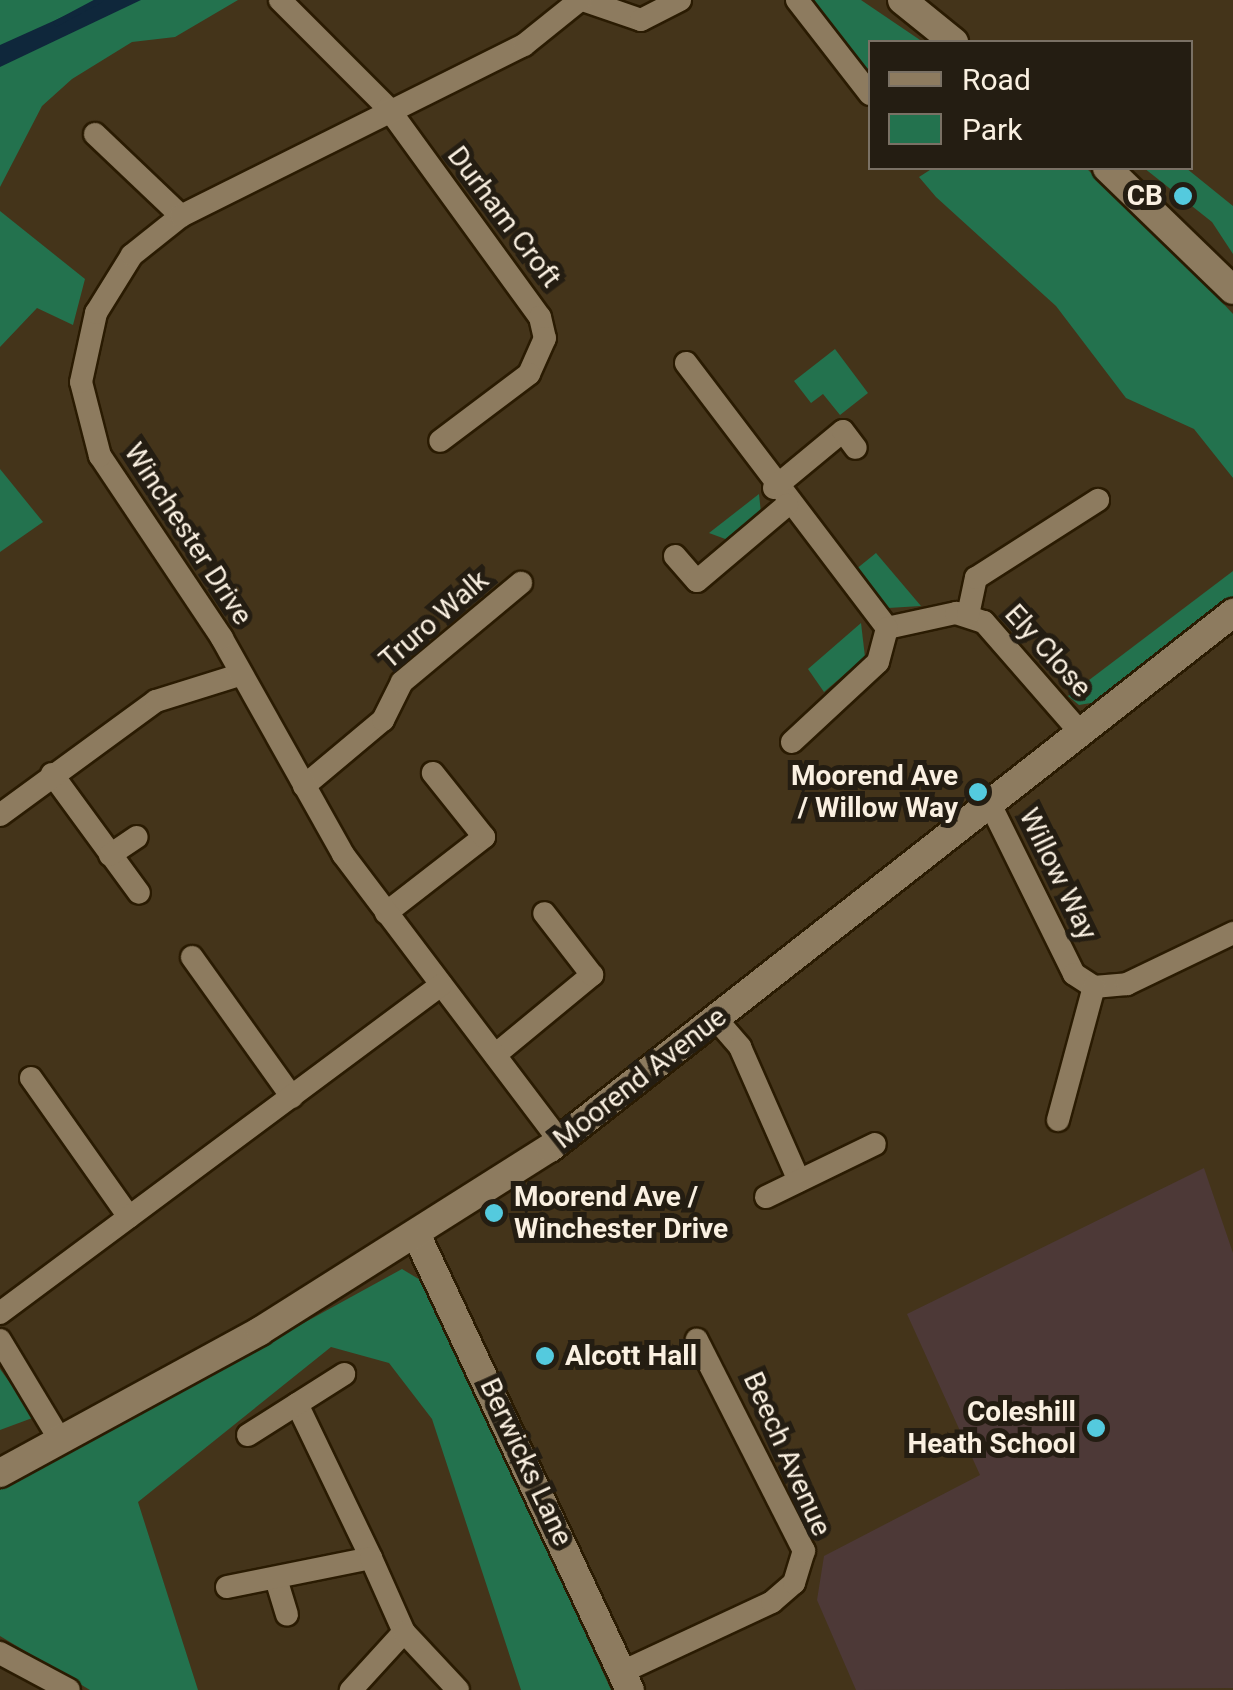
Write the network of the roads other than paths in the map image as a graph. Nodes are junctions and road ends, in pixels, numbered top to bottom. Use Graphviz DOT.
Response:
graph roads {
  1 [pos="280,0"];
  2 [pos="581,0"];
  3 [pos="680,0"];
  4 [pos="798,0"];
  5 [pos="902,0"];
  6 [pos="952,40"];
  7 [pos="868,91"];
  8 [pos="388,108"];
  9 [pos="95,134"];
  10 [pos="1110,170"];
  11 [pos="181,216"];
  12 [pos="1233,290"];
  13 [pos="686,363"];
  14 [pos="440,441"];
  15 [pos="856,448"];
  16 [pos="780,496"];
  17 [pos="1098,500"];
  18 [pos="675,556"];
  19 [pos="522,583"];
  20 [pos="1233,614"];
  21 [pos="968,615"];
  22 [pos="888,628"];
  23 [pos="239,674"];
  24 [pos="1080,732"];
  25 [pos="792,742"];
  26 [pos="433,772"];
  27 [pos="52,774"];
  28 [pos="304,786"];
  29 [pos="991,806"];
  30 [pos="0,815"];
  31 [pos="137,837"];
  32 [pos="110,855"];
  33 [pos="140,893"];
  34 [pos="386,913"];
  35 [pos="544,913"];
  36 [pos="1233,933"];
  37 [pos="192,957"];
  38 [pos="441,985"];
  39 [pos="1094,986"];
  40 [pos="716,1019"];
  41 [pos="494,1055"];
  42 [pos="31,1078"];
  43 [pos="292,1097"];
  44 [pos="1058,1120"];
  45 [pos="559,1140"];
  46 [pos="875,1144"];
  47 [pos="798,1181"];
  48 [pos="766,1197"];
  49 [pos="129,1217"];
  50 [pos="417,1236"];
  51 [pos="0,1313"];
  52 [pos="0,1340"];
  53 [pos="698,1340"];
  54 [pos="344,1374"];
  55 [pos="296,1404"];
  56 [pos="248,1434"];
  57 [pos="60,1440"];
  58 [pos="0,1473"];
  59 [pos="370,1558"];
  60 [pos="278,1582"];
  61 [pos="228,1586"];
  62 [pos="286,1614"];
  63 [pos="404,1632"];
  64 [pos="0,1653"];
  65 [pos="626,1681"];
  66 [pos="69,1690"];
  67 [pos="351,1690"];
  68 [pos="458,1690"];
  1 -- 8 [label="street"];
  2 -- 3 [label="street"];
  2 -- 8 [label="street, Winchester Drive"];
  4 -- 7 [label="street"];
  5 -- 6 [label="street"];
  8 -- 11 [label="street, Winchester Drive"];
  8 -- 14 [label="street, Durham Croft"];
  9 -- 11 [label="street"];
  10 -- 12 [label="street"];
  11 -- 23 [label="street, Winchester Drive"];
  13 -- 16 [label="street"];
  15 -- 16 [label="street"];
  16 -- 18 [label="street"];
  16 -- 22 [label="street"];
  17 -- 21 [label="street, Ely Close"];
  19 -- 28 [label="street, Truro Walk"];
  20 -- 24 [label="street, Moorend Avenue"];
  21 -- 22 [label="street, Ely Close"];
  21 -- 24 [label="street, Ely Close"];
  22 -- 25 [label="street"];
  23 -- 27 [label="street"];
  23 -- 28 [label="street, Winchester Drive"];
  24 -- 29 [label="street, Moorend Avenue"];
  26 -- 34 [label="street"];
  27 -- 30 [label="street"];
  27 -- 32 [label="street"];
  28 -- 34 [label="street, Winchester Drive"];
  29 -- 39 [label="street, Willow Way"];
  29 -- 40 [label="street, Moorend Avenue"];
  31 -- 32 [label="street"];
  32 -- 33 [label="street"];
  34 -- 38 [label="street, Winchester Drive"];
  35 -- 41 [label="street"];
  36 -- 39 [label="street"];
  37 -- 43 [label="street"];
  38 -- 41 [label="street, Winchester Drive"];
  38 -- 43 [label="street"];
  39 -- 44 [label="street"];
  40 -- 45 [label="street, Moorend Avenue"];
  40 -- 47 [label="street"];
  41 -- 45 [label="street, Winchester Drive"];
  42 -- 49 [label="street"];
  43 -- 49 [label="street"];
  45 -- 50 [label="street, Moorend Avenue"];
  46 -- 47 [label="street"];
  47 -- 48 [label="street"];
  49 -- 51 [label="street"];
  50 -- 57 [label="street, Moorend Avenue"];
  50 -- 65 [label="street, Berwicks Lane"];
  52 -- 57 [label="street"];
  53 -- 65 [label="street, Beech Avenue"];
  54 -- 55 [label="street"];
  55 -- 56 [label="street"];
  55 -- 59 [label="street"];
  57 -- 58 [label="street, Moorend Avenue"];
  59 -- 60 [label="street"];
  59 -- 63 [label="street"];
  60 -- 61 [label="street"];
  60 -- 62 [label="street"];
  63 -- 67 [label="street"];
  63 -- 68 [label="street"];
  64 -- 66 [label="street"];
}
